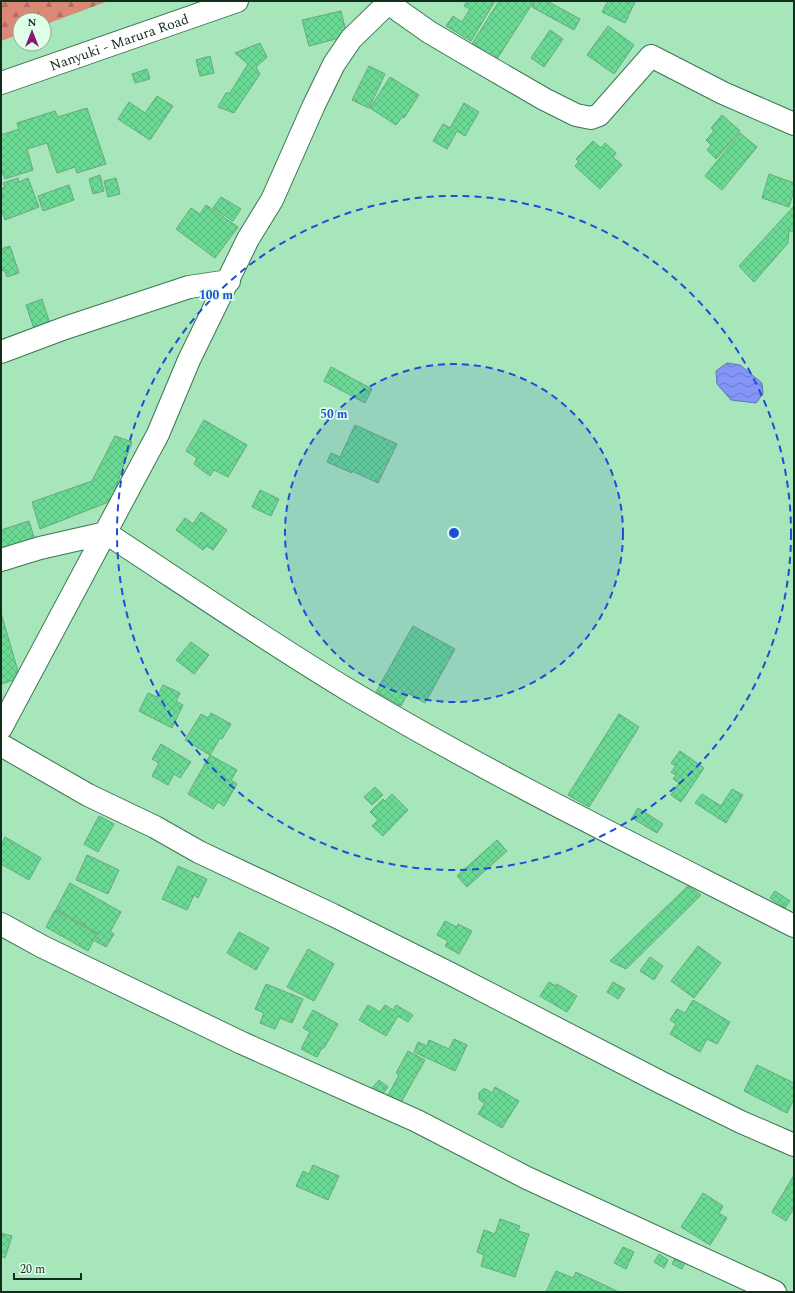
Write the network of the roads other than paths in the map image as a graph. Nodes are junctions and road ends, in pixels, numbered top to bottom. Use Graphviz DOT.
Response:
graph roads {
  1 [pos="237,1"];
  2 [pos="388,2"];
  3 [pos="1,83"];
  4 [pos="794,124"];
  5 [pos="228,282"];
  6 [pos="1,352"];
  7 [pos="106,533"];
  8 [pos="1,560"];
  9 [pos="1,728"];
  10 [pos="1,745"];
  11 [pos="1,924"];
  12 [pos="794,926"];
  13 [pos="794,1145"];
  14 [pos="775,1292"];
  1 -- 3 [label="street, Nanyuki - Marura Road"];
  2 -- 4 [label="street"];
  2 -- 5 [label="street"];
  5 -- 6 [label="street"];
  5 -- 7 [label="street"];
  7 -- 8 [label="street"];
  7 -- 9 [label="street"];
  7 -- 12 [label="street"];
  10 -- 13 [label="street"];
  11 -- 14 [label="street"];
}
